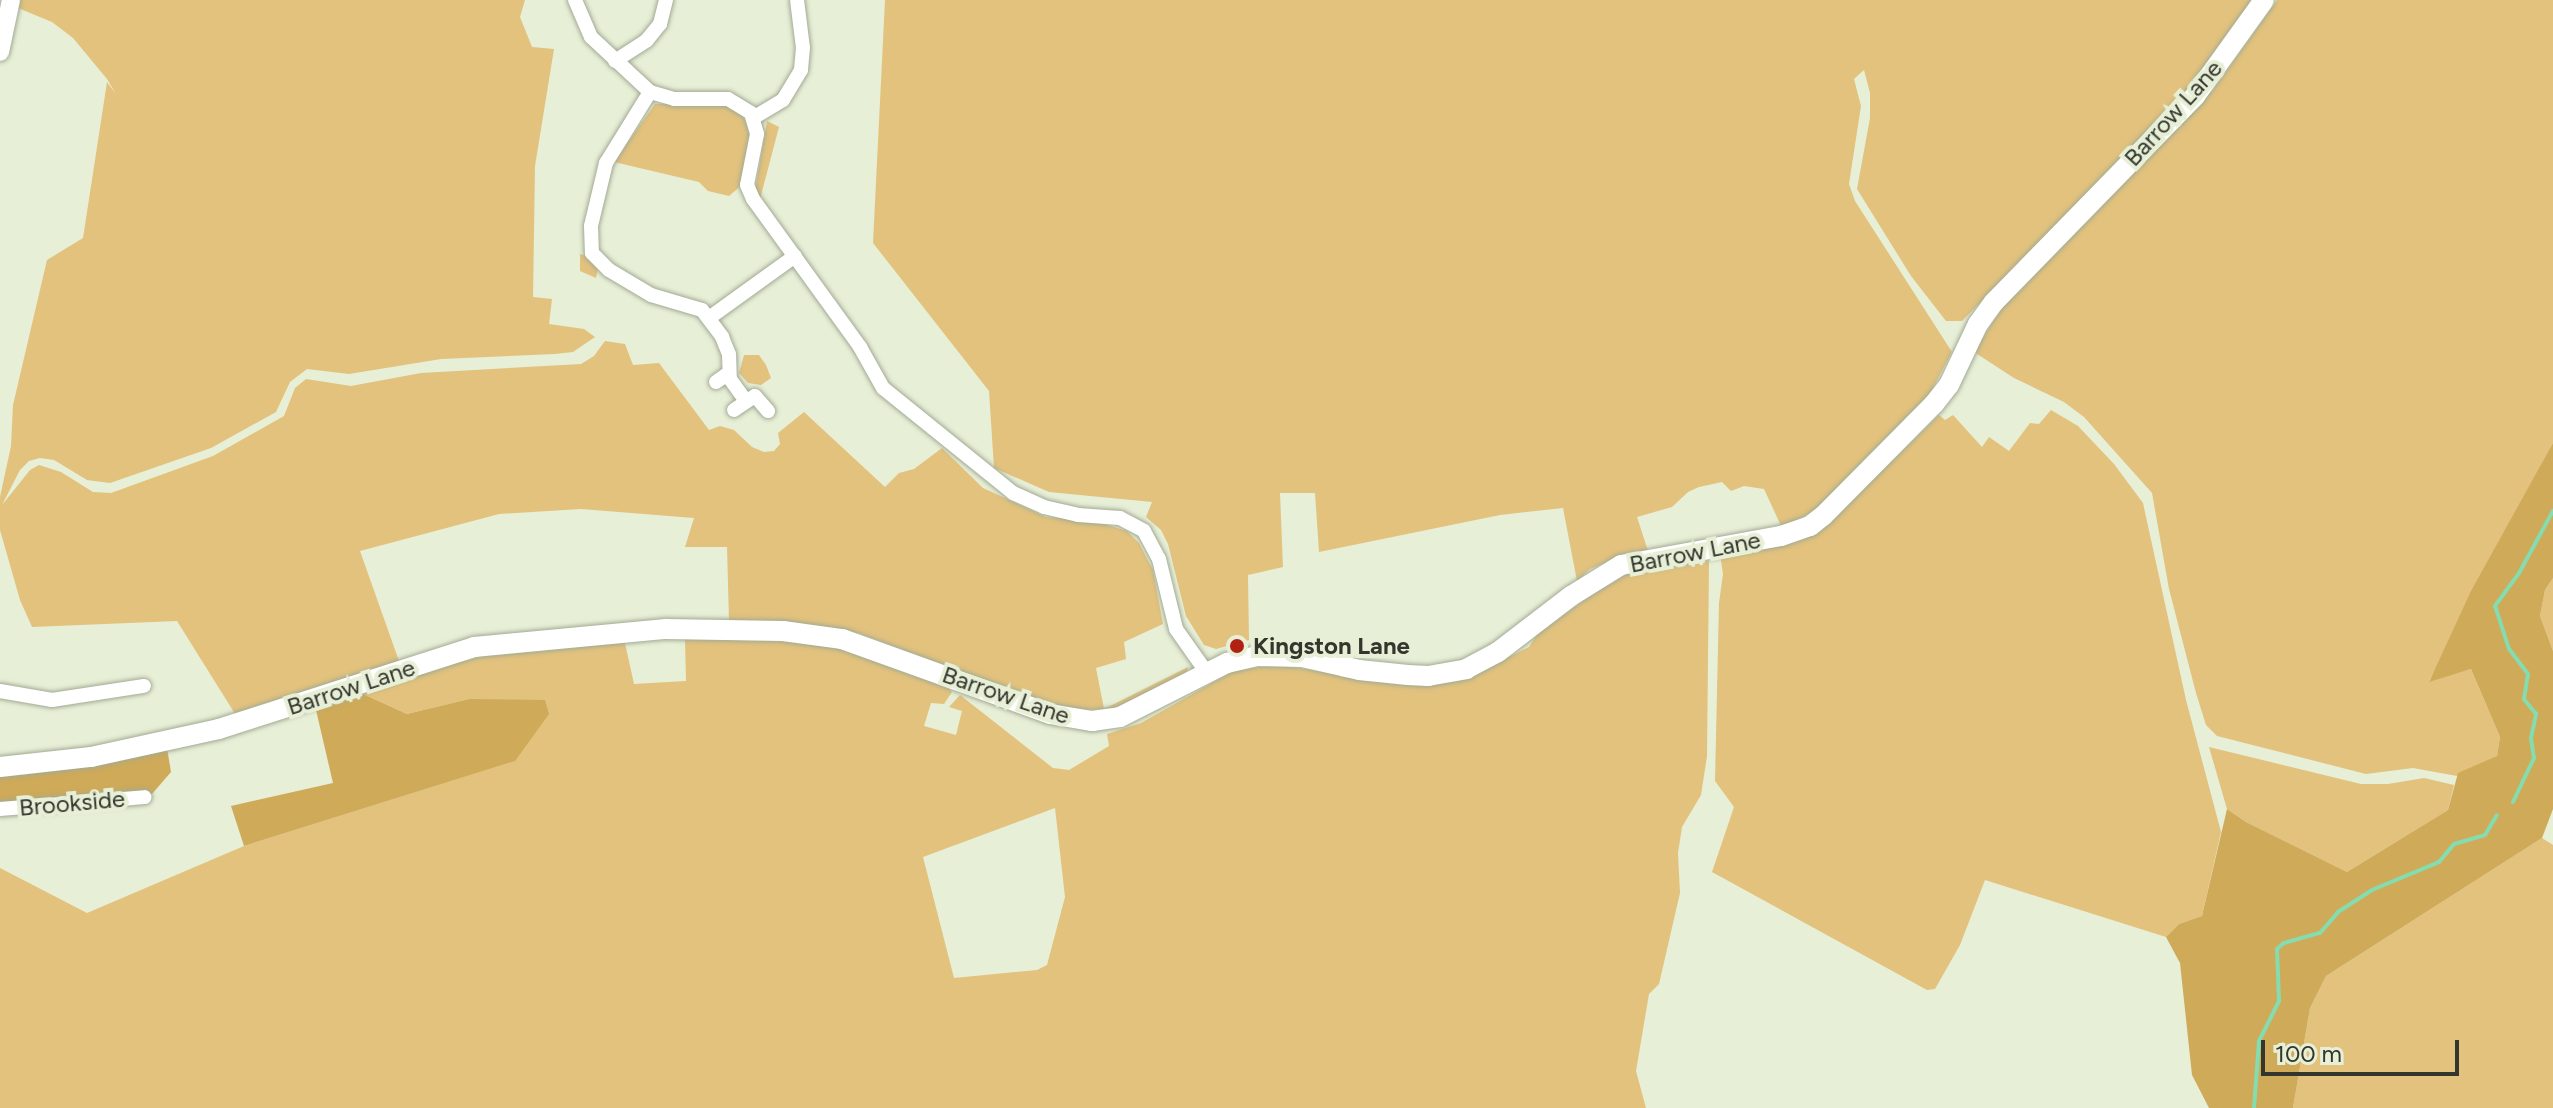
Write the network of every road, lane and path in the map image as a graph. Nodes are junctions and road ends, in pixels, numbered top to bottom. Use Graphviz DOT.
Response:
graph roads {
  1 [pos="11,0"];
  2 [pos="575,0"];
  3 [pos="666,0"];
  4 [pos="797,0"];
  5 [pos="2264,0"];
  6 [pos="0,52"];
  7 [pos="615,61"];
  8 [pos="650,92"];
  9 [pos="753,118"];
  10 [pos="795,256"];
  11 [pos="709,318"];
  12 [pos="729,373"];
  13 [pos="716,382"];
  14 [pos="768,411"];
  15 [pos="124,673"];
  16 [pos="1207,673"];
  17 [pos="144,686"];
  18 [pos="127,689"];
  19 [pos="0,691"];
  20 [pos="0,767"];
  21 [pos="145,797"];
  22 [pos="0,809"];
  1 -- 6 [label="street"];
  2 -- 7 [label="street"];
  3 -- 7 [label="street"];
  4 -- 9 [label="street"];
  5 -- 16 [label="main road, Barrow Lane"];
  7 -- 8 [label="street"];
  8 -- 9 [label="street"];
  8 -- 11 [label="street"];
  9 -- 10 [label="street"];
  10 -- 11 [label="street"];
  10 -- 16 [label="street"];
  11 -- 12 [label="street"];
  12 -- 13 [label="street"];
  12 -- 14 [label="street"];
  15 -- 18 [label="street"];
  16 -- 20 [label="main road, Barrow Lane"];
  17 -- 18 [label="street"];
  18 -- 19 [label="street"];
  21 -- 22 [label="street, Brookside"];
}
